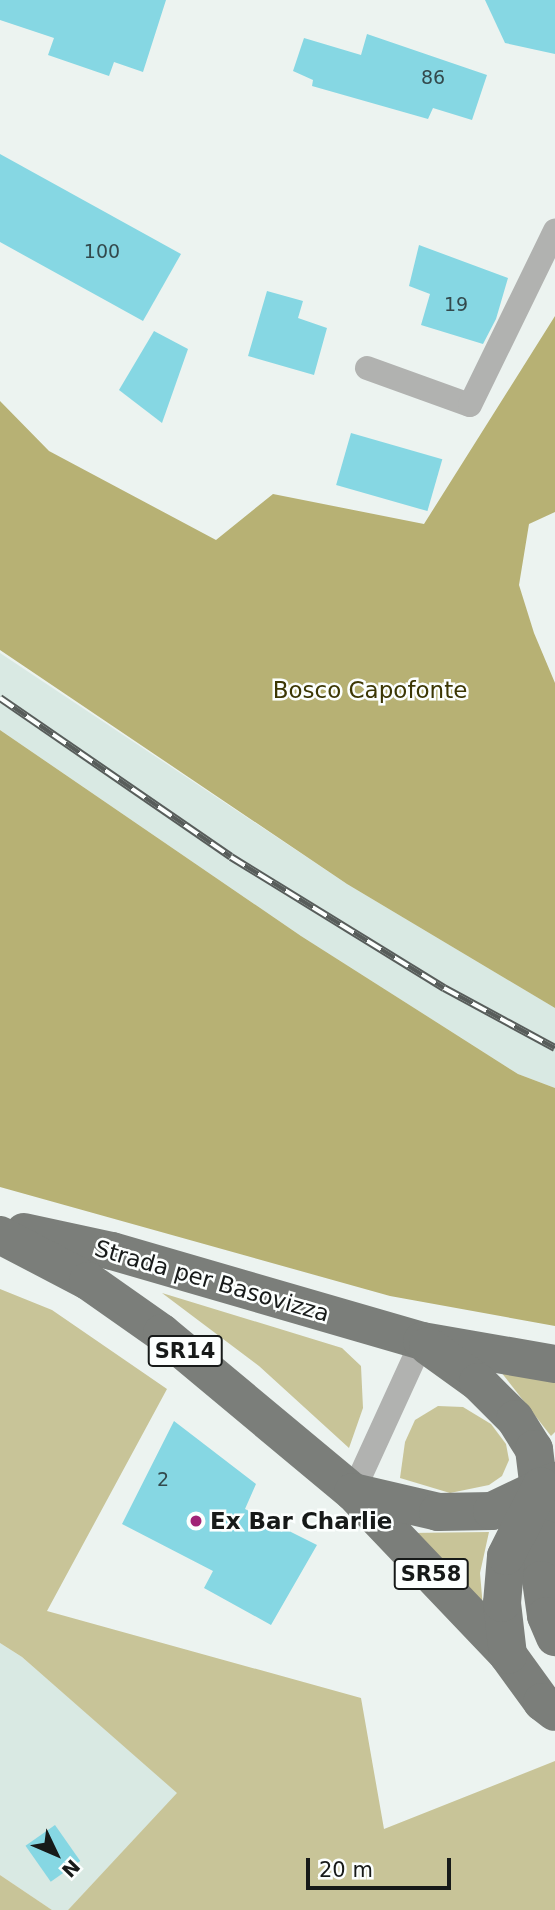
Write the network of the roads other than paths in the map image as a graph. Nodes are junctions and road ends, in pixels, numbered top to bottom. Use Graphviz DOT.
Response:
graph roads {
  1 [pos="555,231"];
  2 [pos="367,369"];
  3 [pos="0,1227"];
  4 [pos="0,1235"];
  5 [pos="422,1341"];
  6 [pos="555,1364"];
  7 [pos="549,1478"];
  8 [pos="353,1492"];
  9 [pos="555,1637"];
  10 [pos="508,1655"];
  11 [pos="555,1712"];
  1 -- 2 [label="lane"];
  3 -- 5 [label="main road, Strada per Basovizza"];
  4 -- 8 [label="main road, Strada per Basovizza / SR14"];
  5 -- 6 [label="main road, Strada per Basovizza"];
  5 -- 7 [label="main road, Strada per Basovizza"];
  5 -- 8 [label="lane"];
  7 -- 8 [label="main road, Strada per Basovizza"];
  7 -- 9 [label="main road"];
  7 -- 10 [label="main road"];
  8 -- 10 [label="main road, Strada per Basovizza / SR58"];
  10 -- 11 [label="main road, SR58"];
}
